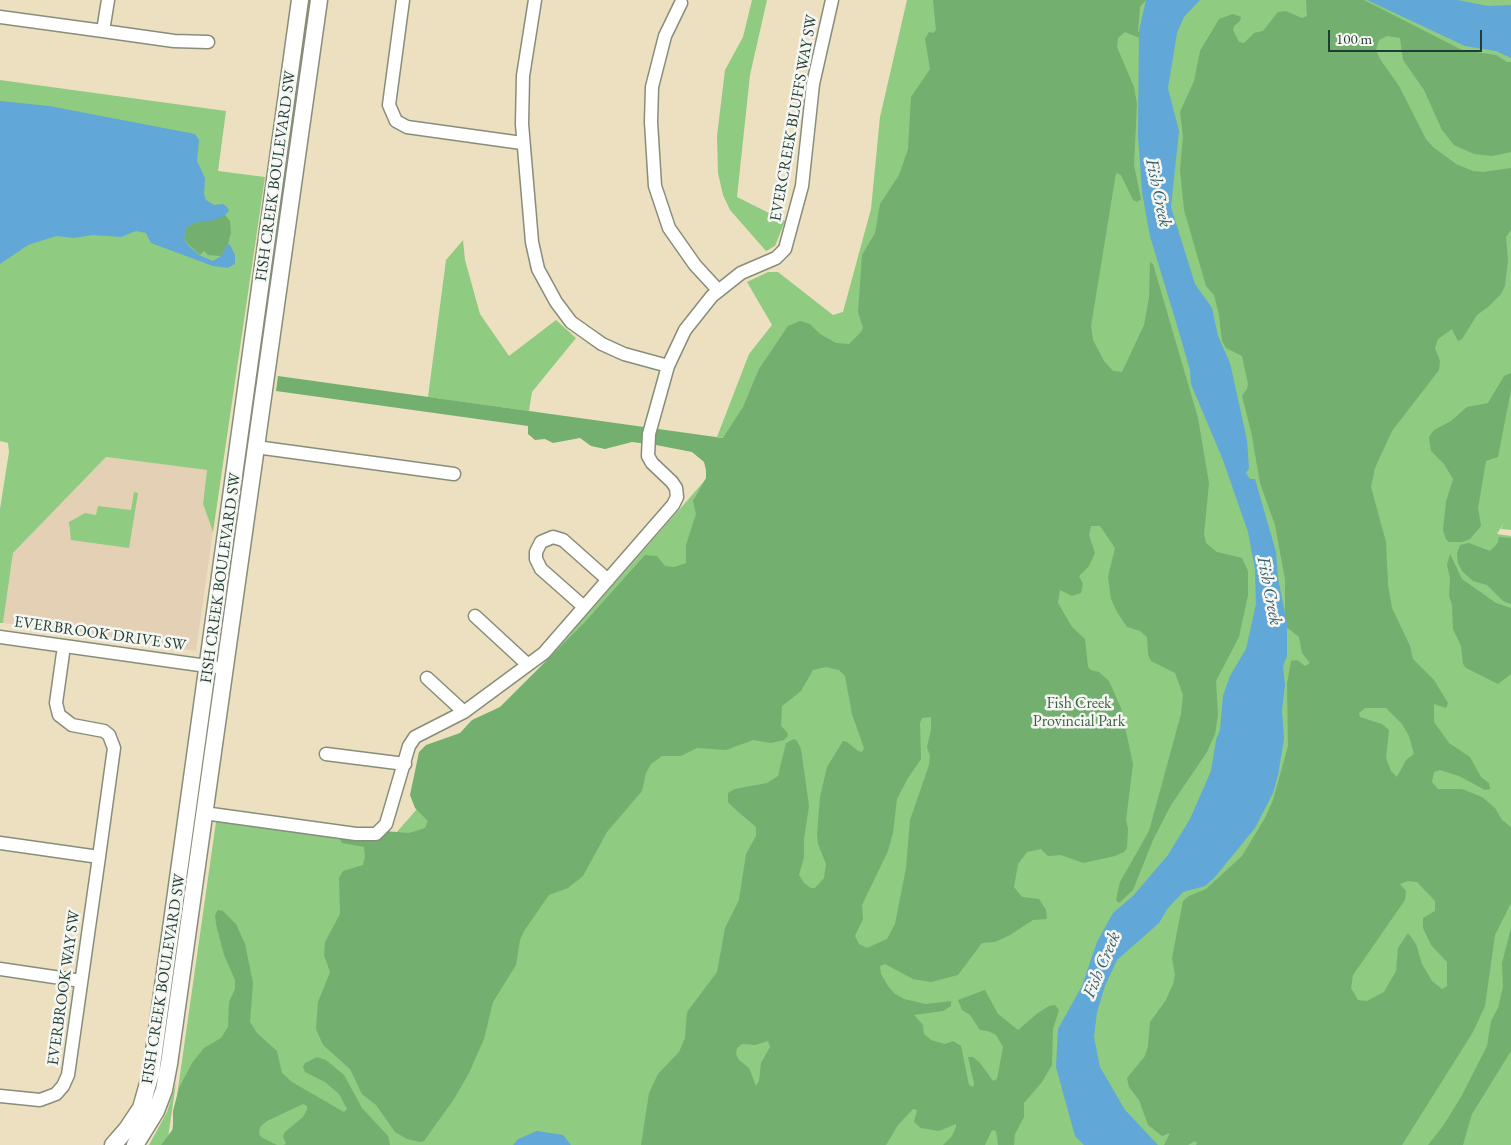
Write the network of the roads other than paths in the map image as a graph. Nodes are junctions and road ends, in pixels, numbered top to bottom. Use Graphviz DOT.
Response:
graph roads {
  1 [pos="108,0"];
  2 [pos="300,0"];
  3 [pos="319,0"];
  4 [pos="403,0"];
  5 [pos="536,0"];
  6 [pos="832,0"];
  7 [pos="681,3"];
  8 [pos="0,17"];
  9 [pos="103,31"];
  10 [pos="208,42"];
  11 [pos="522,143"];
  12 [pos="276,241"];
  13 [pos="718,290"];
  14 [pos="668,366"];
  15 [pos="256,447"];
  16 [pos="454,474"];
  17 [pos="608,580"];
  18 [pos="584,607"];
  19 [pos="474,616"];
  20 [pos="0,637"];
  21 [pos="64,646"];
  22 [pos="528,664"];
  23 [pos="216,667"];
  24 [pos="427,678"];
  25 [pos="464,712"];
  26 [pos="326,754"];
  27 [pos="405,764"];
  28 [pos="204,813"];
  29 [pos="0,843"];
  30 [pos="99,857"];
  31 [pos="0,969"];
  32 [pos="82,981"];
  33 [pos="0,1096"];
  34 [pos="113,1145"];
  35 [pos="135,1145"];
  1 -- 9 [label="street"];
  2 -- 12 [label="main road, FISH CREEK BOULEVARD SW"];
  3 -- 12 [label="main road, FISH CREEK BOULEVARD SW"];
  4 -- 11 [label="street"];
  5 -- 11 [label="street"];
  6 -- 13 [label="street, EVERCREEK BLUFFS WAY SW"];
  7 -- 13 [label="street"];
  8 -- 9 [label="street"];
  9 -- 10 [label="street"];
  11 -- 14 [label="street"];
  12 -- 15 [label="main road, FISH CREEK BOULEVARD SW"];
  12 -- 23 [label="main road, FISH CREEK BOULEVARD SW"];
  13 -- 14 [label="street, EVERCREEK BLUFFS WAY SW"];
  14 -- 17 [label="street, EVERCREEK BLUFFS WAY SW"];
  15 -- 16 [label="street"];
  15 -- 23 [label="main road, FISH CREEK BOULEVARD SW"];
  17 -- 18 [label="street, EVERCREEK BLUFFS WAY SW"];
  17 -- 18 [label="street"];
  18 -- 22 [label="street, EVERCREEK BLUFFS WAY SW"];
  19 -- 22 [label="street"];
  20 -- 21 [label="street, EVERBROOK DRIVE SW"];
  21 -- 23 [label="street, EVERBROOK DRIVE SW"];
  21 -- 30 [label="street, EVERBROOK WAY SW"];
  22 -- 25 [label="street, EVERCREEK BLUFFS WAY SW"];
  23 -- 28 [label="main road, FISH CREEK BOULEVARD SW"];
  23 -- 34 [label="main road, FISH CREEK BOULEVARD SW"];
  24 -- 25 [label="street"];
  25 -- 27 [label="street, EVERCREEK BLUFFS WAY SW"];
  26 -- 27 [label="street"];
  27 -- 28 [label="street, EVERCREEK BLUFFS WAY SW"];
  28 -- 35 [label="main road, FISH CREEK BOULEVARD SW"];
  29 -- 30 [label="street"];
  30 -- 32 [label="street, EVERBROOK WAY SW"];
  31 -- 32 [label="street"];
  32 -- 33 [label="street, EVERBROOK WAY SW"];
}
